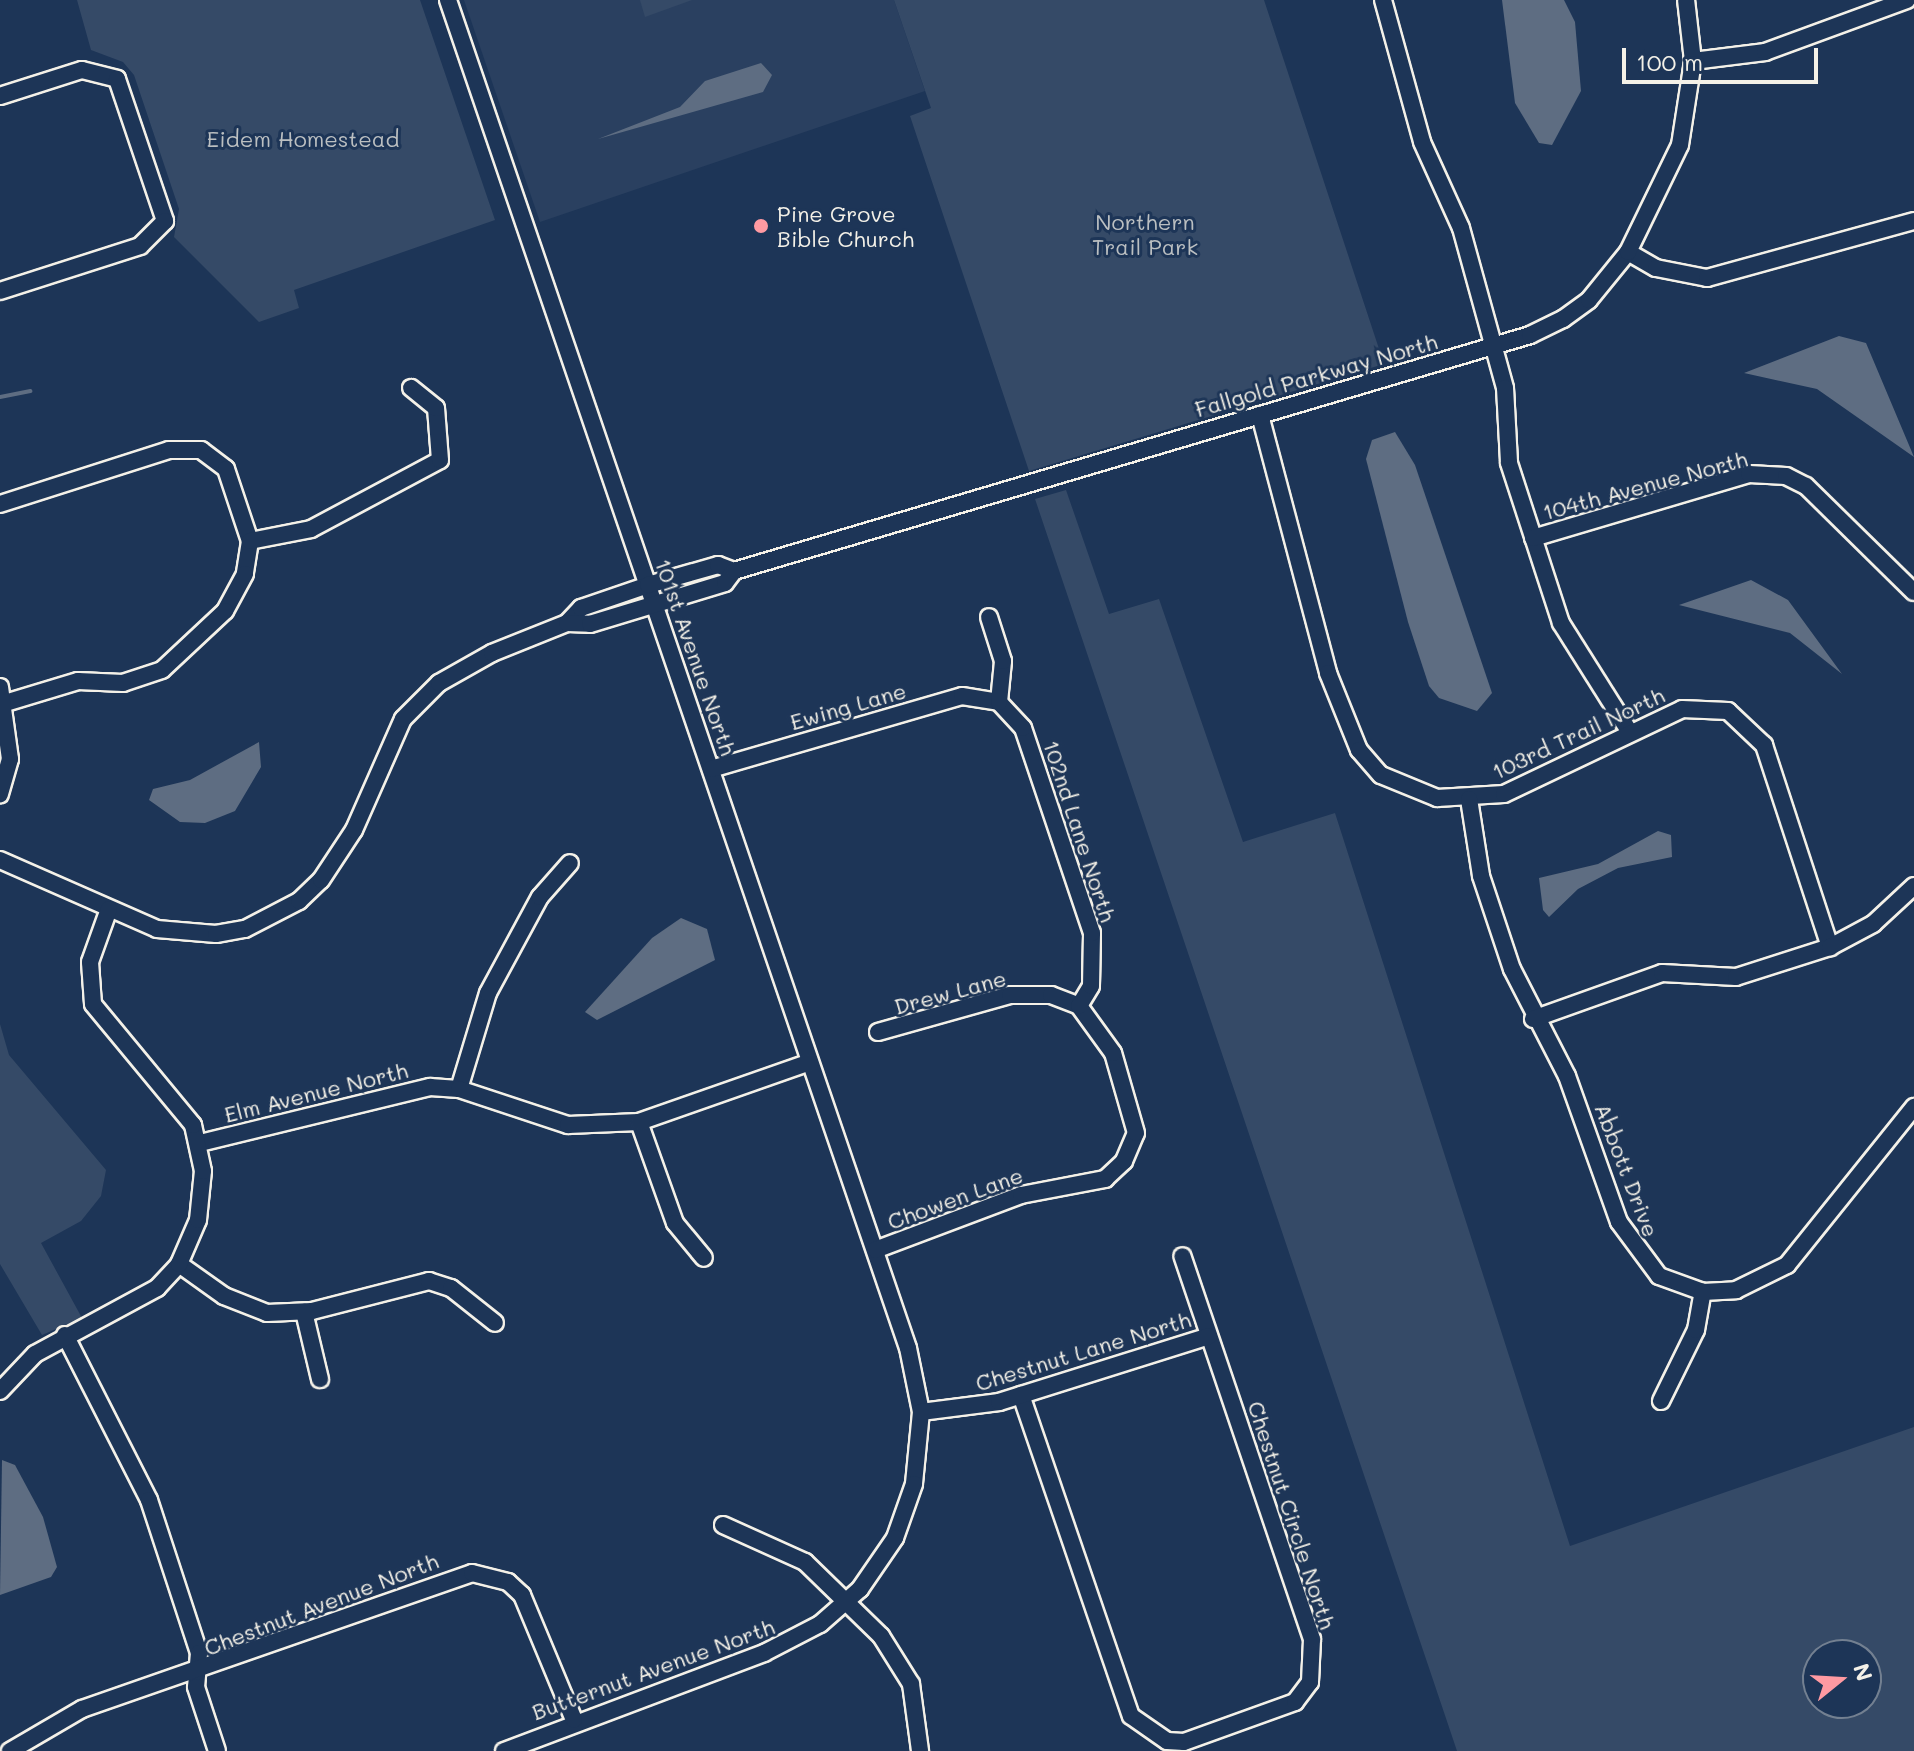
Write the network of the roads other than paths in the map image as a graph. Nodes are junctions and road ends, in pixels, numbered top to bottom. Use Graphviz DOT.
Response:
graph roads {
  1 [pos="448,0"];
  2 [pos="1383,0"];
  3 [pos="1686,0"];
  4 [pos="1907,0"];
  5 [pos="1693,61"];
  6 [pos="0,96"];
  7 [pos="1914,221"];
  8 [pos="1628,252"];
  9 [pos="0,291"];
  10 [pos="1494,346"];
  11 [pos="411,388"];
  12 [pos="1260,415"];
  13 [pos="0,504"];
  14 [pos="1533,538"];
  15 [pos="250,541"];
  16 [pos="734,571"];
  17 [pos="648,585"];
  18 [pos="1914,592"];
  19 [pos="654,603"];
  20 [pos="989,617"];
  21 [pos="567,623"];
  22 [pos="2,695"];
  23 [pos="999,702"];
  24 [pos="1629,731"];
  25 [pos="711,769"];
  26 [pos="0,795"];
  27 [pos="1469,799"];
  28 [pos="0,860"];
  29 [pos="570,863"];
  30 [pos="1914,886"];
  31 [pos="109,909"];
  32 [pos="1830,947"];
  33 [pos="1079,1006"];
  34 [pos="1533,1019"];
  35 [pos="878,1032"];
  36 [pos="810,1062"];
  37 [pos="459,1089"];
  38 [pos="1914,1107"];
  39 [pos="639,1122"];
  40 [pos="200,1143"];
  41 [pos="875,1250"];
  42 [pos="1182,1256"];
  43 [pos="704,1258"];
  44 [pos="179,1264"];
  45 [pos="1703,1292"];
  46 [pos="304,1312"];
  47 [pos="495,1323"];
  48 [pos="901,1329"];
  49 [pos="65,1335"];
  50 [pos="1209,1336"];
  51 [pos="320,1379"];
  52 [pos="0,1391"];
  53 [pos="1021,1395"];
  54 [pos="1661,1401"];
  55 [pos="921,1412"];
  56 [pos="723,1525"];
  57 [pos="847,1601"];
  58 [pos="198,1673"];
  59 [pos="574,1720"];
  60 [pos="10,1751"];
  61 [pos="217,1751"];
  62 [pos="504,1751"];
  63 [pos="920,1751"];
  1 -- 17 [label="street, 101st Avenue North"];
  2 -- 10 [label="street"];
  3 -- 5 [label="street, Fallgold Parkway North"];
  4 -- 5 [label="street"];
  5 -- 8 [label="street, Fallgold Parkway North"];
  6 -- 9 [label="street"];
  7 -- 8 [label="street"];
  8 -- 10 [label="street, Fallgold Parkway North"];
  10 -- 12 [label="street, Fallgold Parkway North"];
  10 -- 14 [label="street"];
  11 -- 15 [label="street"];
  12 -- 16 [label="street, Fallgold Parkway North"];
  12 -- 27 [label="street, 103rd Trail North"];
  13 -- 15 [label="street"];
  14 -- 18 [label="street, 104th Avenue North"];
  14 -- 24 [label="street"];
  15 -- 22 [label="street"];
  16 -- 17 [label="street, Fallgold Parkway North"];
  16 -- 19 [label="street, Fallgold Parkway North"];
  17 -- 19 [label="street, 101st Avenue North"];
  17 -- 21 [label="street, Fallgold Parkway North"];
  19 -- 21 [label="street, Fallgold Parkway North"];
  19 -- 25 [label="street, 101st Avenue North"];
  20 -- 23 [label="street"];
  21 -- 31 [label="street"];
  22 -- 26 [label="street"];
  23 -- 25 [label="street, Ewing Lane"];
  23 -- 33 [label="street, 102nd Lane North"];
  24 -- 27 [label="street, 103rd Trail North"];
  24 -- 32 [label="street, 103rd Trail North"];
  25 -- 36 [label="street, 101st Avenue North"];
  27 -- 34 [label="street, Abbott Drive"];
  28 -- 31 [label="street"];
  29 -- 37 [label="street"];
  30 -- 32 [label="street"];
  31 -- 40 [label="street"];
  32 -- 34 [label="street"];
  33 -- 35 [label="street, Drew Lane"];
  33 -- 41 [label="street, Chowen Lane"];
  34 -- 45 [label="street, Abbott Drive"];
  36 -- 39 [label="street, Elm Avenue North"];
  36 -- 41 [label="street, 101st Avenue North"];
  37 -- 39 [label="street, Elm Avenue North"];
  37 -- 40 [label="street, Elm Avenue North"];
  38 -- 45 [label="street, Abbott Drive"];
  39 -- 43 [label="street"];
  40 -- 44 [label="street"];
  41 -- 48 [label="street, 101st Avenue North"];
  42 -- 50 [label="street, Chestnut Circle North"];
  44 -- 46 [label="street"];
  44 -- 49 [label="street"];
  45 -- 54 [label="street"];
  46 -- 47 [label="street"];
  46 -- 51 [label="street"];
  48 -- 55 [label="street, Butternut Avenue North"];
  49 -- 52 [label="street"];
  49 -- 58 [label="street"];
  50 -- 53 [label="street, Chestnut Lane North"];
  50 -- 53 [label="street, Chestnut Circle North"];
  53 -- 55 [label="street, Chestnut Lane North"];
  55 -- 57 [label="street, Butternut Avenue North"];
  56 -- 57 [label="street"];
  57 -- 59 [label="street, Butternut Avenue North"];
  57 -- 63 [label="street"];
  58 -- 59 [label="street, Chestnut Avenue North"];
  58 -- 60 [label="street, Chestnut Avenue North"];
  58 -- 61 [label="street"];
  59 -- 62 [label="street, Butternut Avenue North"];
}
